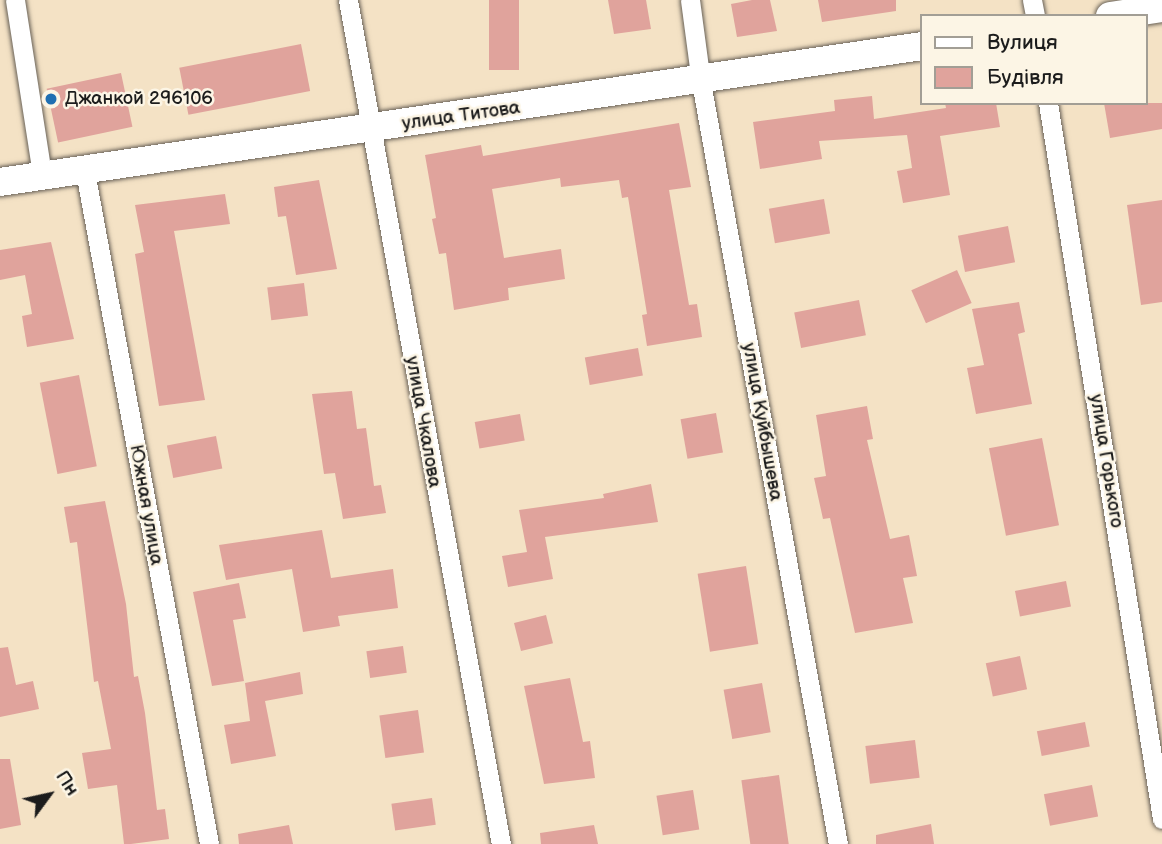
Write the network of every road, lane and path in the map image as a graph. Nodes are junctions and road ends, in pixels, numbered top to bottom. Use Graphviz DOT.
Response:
graph roads {
  1 [pos="15,0"];
  2 [pos="348,0"];
  3 [pos="690,0"];
  4 [pos="1162,8"];
  5 [pos="1123,14"];
  6 [pos="920,46"];
  7 [pos="701,82"];
  8 [pos="1048,105"];
  9 [pos="369,129"];
  10 [pos="84,166"];
  11 [pos="42,174"];
  12 [pos="0,182"];
  13 [pos="1162,819"];
  14 [pos="209,844"];
  15 [pos="501,844"];
  16 [pos="838,844"];
  1 -- 11 [label="street"];
  2 -- 9 [label="street, улица Чкалова"];
  3 -- 7 [label="street, улица Куйбышева"];
  4 -- 5 [label="main road"];
  6 -- 7 [label="main road, улица Титова"];
  7 -- 9 [label="main road, улица Титова"];
  7 -- 16 [label="street, улица Куйбышева"];
  8 -- 13 [label="street, улица Горького"];
  9 -- 10 [label="main road, улица Титова"];
  9 -- 15 [label="street, улица Чкалова"];
  10 -- 11 [label="main road, улица Титова"];
  10 -- 14 [label="street, Южная улица"];
  11 -- 12 [label="main road, улица Титова"];
}
